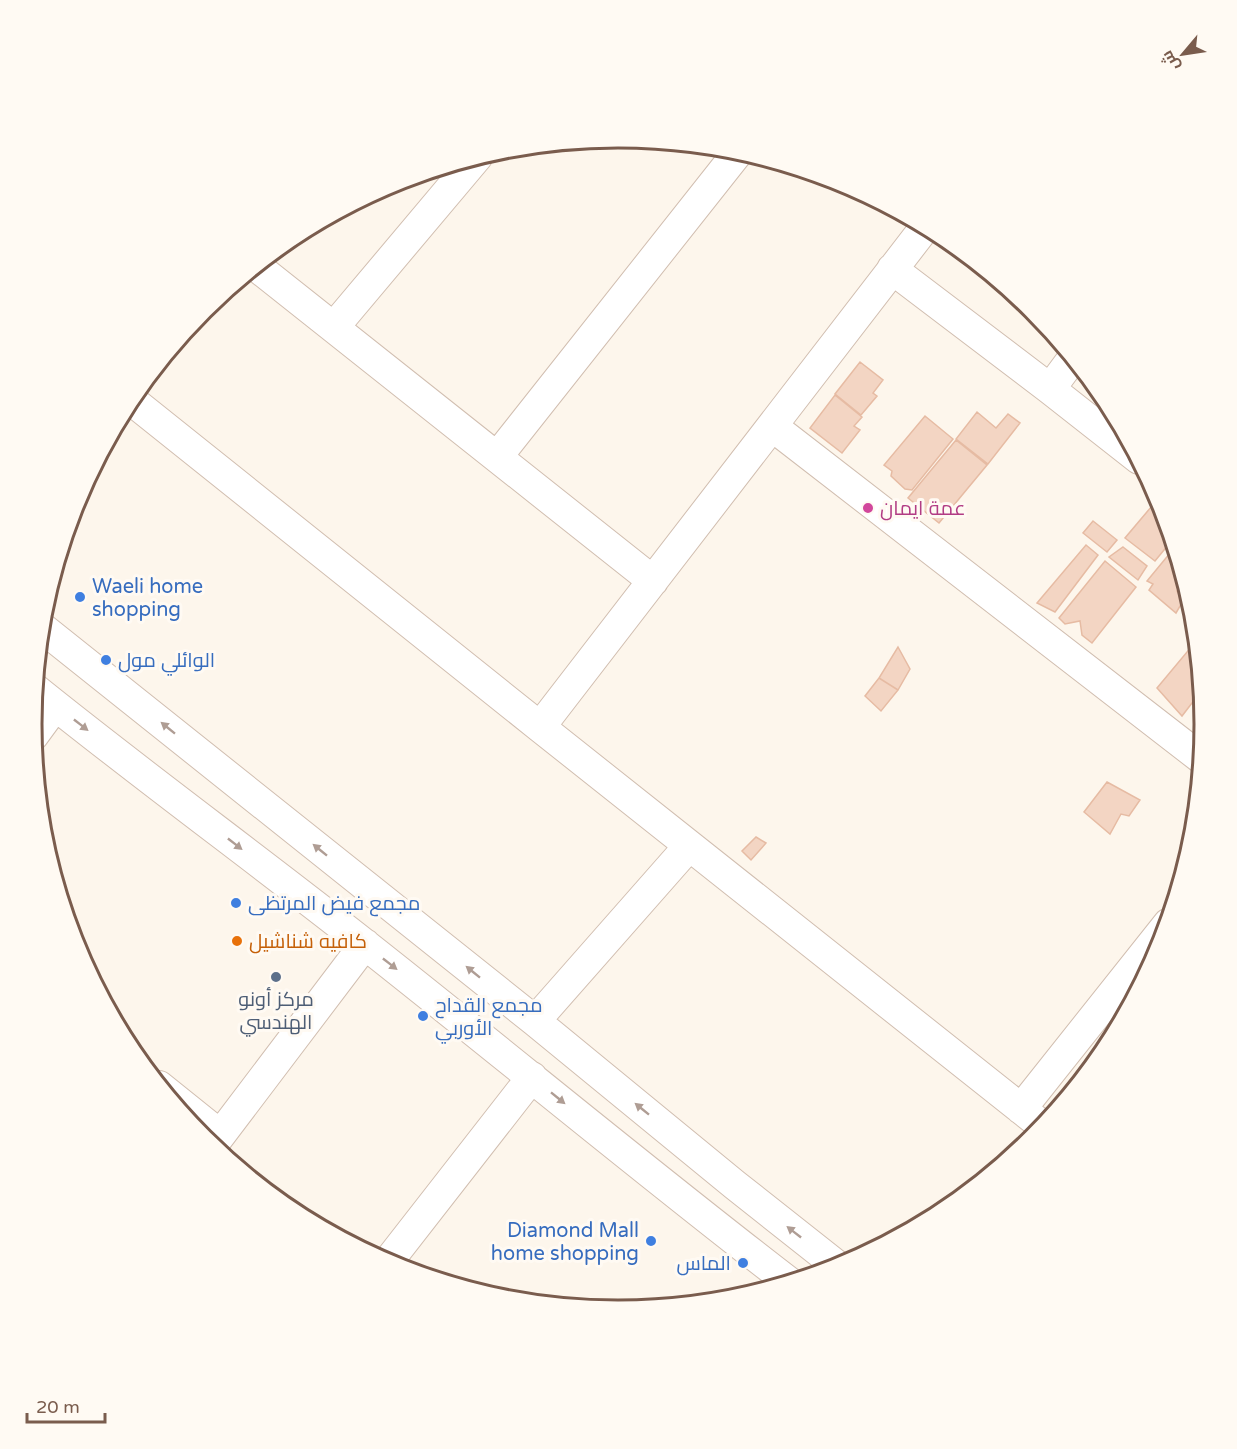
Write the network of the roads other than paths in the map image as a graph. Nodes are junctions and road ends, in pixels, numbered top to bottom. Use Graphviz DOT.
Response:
graph roads {
  1 [pos="732,159"];
  2 [pos="467,169"];
  3 [pos="920,233"];
  4 [pos="892,269"];
  5 [pos="263,271"];
  6 [pos="334,327"];
  7 [pos="1068,364"];
  8 [pos="1050,388"];
  9 [pos="138,405"];
  10 [pos="772,426"];
  11 [pos="1124,447"];
  12 [pos="497,457"];
  13 [pos="653,581"];
  14 [pos="49,634"];
  15 [pos="45,697"];
  16 [pos="540,728"];
  17 [pos="1194,753"];
  18 [pos="689,846"];
  19 [pos="365,944"];
  20 [pos="1147,954"];
  21 [pos="535,1021"];
  22 [pos="532,1077"];
  23 [pos="1033,1118"];
  24 [pos="218,1139"];
  25 [pos="735,1185"];
  26 [pos="706,1219"];
  27 [pos="397,1256"];
  28 [pos="830,1260"];
  29 [pos="782,1277"];
  1 -- 12 [label="street"];
  2 -- 6 [label="street"];
  3 -- 4 [label="street"];
  4 -- 8 [label="street"];
  4 -- 10 [label="street"];
  5 -- 6 [label="street"];
  6 -- 12 [label="street"];
  7 -- 8 [label="street"];
  8 -- 11 [label="street"];
  9 -- 16 [label="street"];
  10 -- 13 [label="street"];
  10 -- 17 [label="street"];
  12 -- 13 [label="street"];
  13 -- 16 [label="street"];
  21 -- 14 [label="street, one-way"];
  15 -- 19 [label="street, one-way"];
  16 -- 18 [label="street"];
  18 -- 21 [label="street"];
  18 -- 23 [label="street"];
  19 -- 22 [label="street, one-way"];
  19 -- 24 [label="street"];
  20 -- 23 [label="street"];
  25 -- 21 [label="street, one-way"];
  22 -- 26 [label="street, one-way"];
  22 -- 27 [label="street"];
  25 -- 26 [label="street"];
  28 -- 25 [label="street, one-way"];
  26 -- 29 [label="street"];
}
